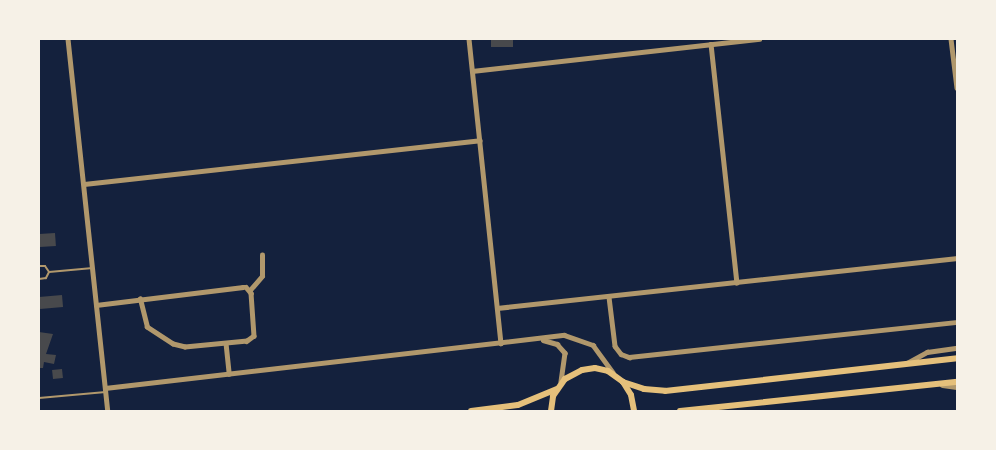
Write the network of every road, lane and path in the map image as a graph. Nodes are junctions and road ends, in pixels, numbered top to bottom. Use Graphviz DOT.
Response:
graph roads {
  1 [pos="68,39"];
  2 [pos="469,39"];
  3 [pos="759,39"];
  4 [pos="951,39"];
  5 [pos="712,44"];
  6 [pos="472,71"];
  7 [pos="957,88"];
  8 [pos="480,140"];
  9 [pos="84,184"];
  10 [pos="262,254"];
  11 [pos="957,258"];
  12 [pos="39,266"];
  13 [pos="93,268"];
  14 [pos="49,272"];
  15 [pos="39,279"];
  16 [pos="737,283"];
  17 [pos="250,290"];
  18 [pos="609,297"];
  19 [pos="140,300"];
  20 [pos="96,305"];
  21 [pos="497,308"];
  22 [pos="957,322"];
  23 [pos="539,340"];
  24 [pos="226,343"];
  25 [pos="501,343"];
  26 [pos="957,348"];
  27 [pos="957,358"];
  28 [pos="906,364"];
  29 [pos="230,374"];
  30 [pos="614,374"];
  31 [pos="623,382"];
  32 [pos="957,382"];
  33 [pos="936,383"];
  34 [pos="558,387"];
  35 [pos="957,387"];
  36 [pos="106,390"];
  37 [pos="39,398"];
  38 [pos="108,411"];
  39 [pos="471,411"];
  40 [pos="551,411"];
  41 [pos="634,411"];
  42 [pos="680,411"];
  1 -- 9 [label="street"];
  2 -- 6 [label="street"];
  3 -- 5 [label="street"];
  4 -- 7 [label="street"];
  5 -- 6 [label="street"];
  5 -- 16 [label="street"];
  6 -- 8 [label="street"];
  8 -- 9 [label="street"];
  8 -- 21 [label="street"];
  9 -- 13 [label="street"];
  10 -- 17 [label="street"];
  11 -- 16 [label="street"];
  12 -- 14 [label="lane"];
  13 -- 14 [label="lane"];
  13 -- 20 [label="street"];
  14 -- 15 [label="lane"];
  16 -- 18 [label="street"];
  17 -- 19 [label="street"];
  17 -- 24 [label="street"];
  18 -- 21 [label="street"];
  18 -- 22 [label="street"];
  19 -- 20 [label="street"];
  19 -- 24 [label="street"];
  20 -- 36 [label="street"];
  21 -- 25 [label="street"];
  23 -- 25 [label="street"];
  23 -- 30 [label="street"];
  23 -- 34 [label="street"];
  24 -- 29 [label="street"];
  25 -- 29 [label="street"];
  26 -- 28 [label="street"];
  27 -- 28 [label="main road"];
  28 -- 31 [label="main road"];
  29 -- 36 [label="street"];
  30 -- 31 [label="main road"];
  30 -- 34 [label="main road"];
  31 -- 41 [label="main road"];
  32 -- 33 [label="main road"];
  33 -- 35 [label="street"];
  33 -- 42 [label="main road"];
  34 -- 39 [label="main road"];
  34 -- 40 [label="main road"];
  36 -- 37 [label="lane"];
  36 -- 38 [label="street"];
}
